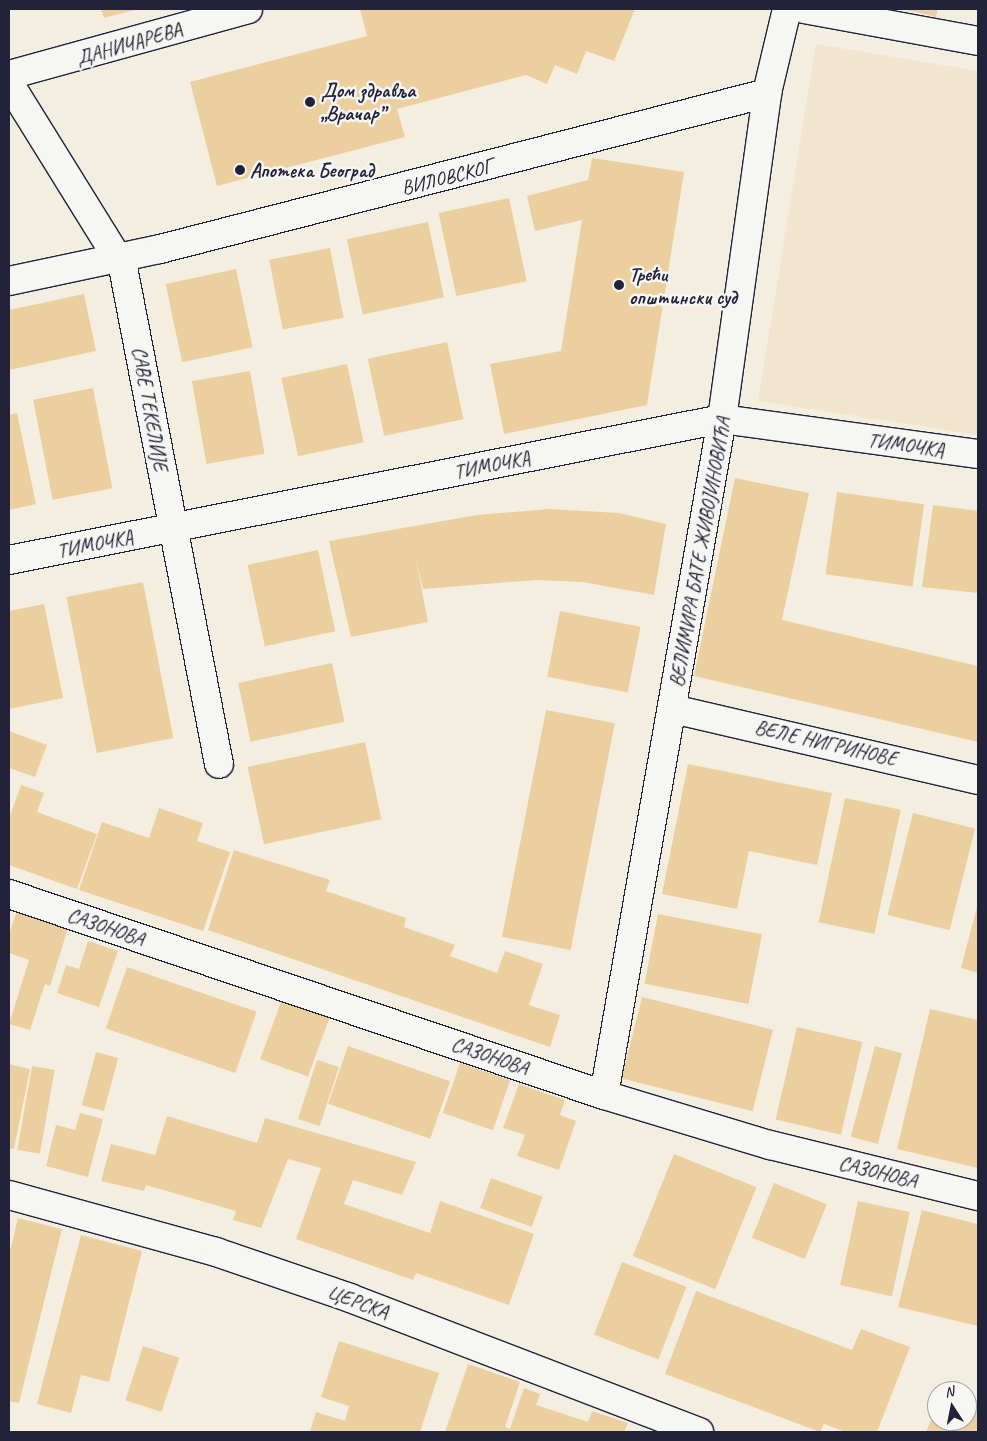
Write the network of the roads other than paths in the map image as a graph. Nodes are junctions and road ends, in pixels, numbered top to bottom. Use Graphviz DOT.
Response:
graph roads {
  1 [pos="248,9"];
  2 [pos="787,9"];
  3 [pos="804,9"];
  4 [pos="978,41"];
  5 [pos="9,76"];
  6 [pos="9,83"];
  7 [pos="767,93"];
  8 [pos="120,258"];
  9 [pos="9,281"];
  10 [pos="722,420"];
  11 [pos="978,454"];
  12 [pos="172,529"];
  13 [pos="9,560"];
  14 [pos="673,709"];
  15 [pos="219,764"];
  16 [pos="978,780"];
  17 [pos="9,894"];
  18 [pos="604,1095"];
  19 [pos="9,1195"];
  20 [pos="978,1196"];
  21 [pos="639,1421"];
  22 [pos="699,1432"];
  1 -- 5 [label="street, ДАНИЧАРЕВА"];
  2 -- 7 [label="street, ВЕЛИМИРА БАТЕ ЖИВОЈИНОВИЋА"];
  3 -- 4 [label="street"];
  6 -- 8 [label="street, САВЕ ТЕКЕЛИЈЕ"];
  7 -- 8 [label="street, ВИЛОВСКОГ"];
  7 -- 10 [label="street, ВЕЛИМИРА БАТЕ ЖИВОЈИНОВИЋА"];
  8 -- 9 [label="street, ВИЛОВСКОГ"];
  8 -- 12 [label="street, САВЕ ТЕКЕЛИЈЕ"];
  10 -- 11 [label="street, ТИМОЧКА"];
  10 -- 12 [label="street, ТИМОЧКА"];
  10 -- 14 [label="street, ВЕЛИМИРА БАТЕ ЖИВОЈИНОВИЋА"];
  12 -- 13 [label="street, ТИМОЧКА"];
  12 -- 15 [label="street, САВЕ ТЕКЕЛИЈЕ"];
  14 -- 16 [label="street, ВЕЛЕ НИГРИНОВЕ"];
  14 -- 18 [label="street, ВЕЛИМИРА БАТЕ ЖИВОЈИНОВИЋА"];
  17 -- 18 [label="street, САЗОНОВА"];
  18 -- 20 [label="street, САЗОНОВА"];
  19 -- 21 [label="street, ЦЕРСКА"];
  21 -- 22 [label="street, ЦЕРСКА"];
}
